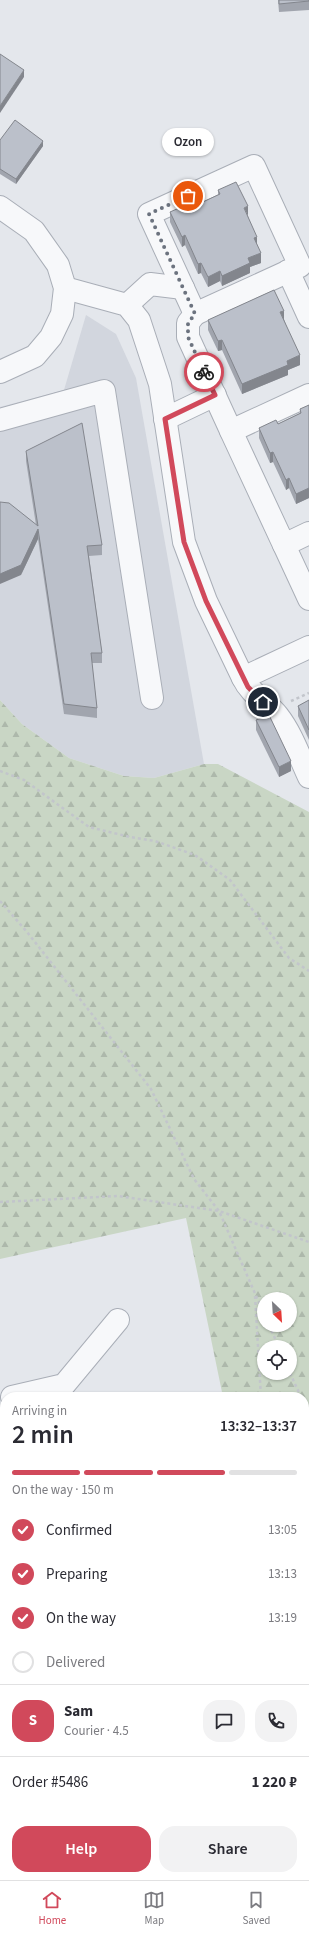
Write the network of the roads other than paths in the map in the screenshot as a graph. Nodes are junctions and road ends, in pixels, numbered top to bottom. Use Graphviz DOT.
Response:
graph roads {
  1 [pos="0,207"];
  2 [pos="288,271"];
  3 [pos="65,288"];
  4 [pos="183,288"];
  5 [pos="127,305"];
  6 [pos="195,314"];
  7 [pos="309,317"];
  8 [pos="0,372"];
  9 [pos="215,395"];
  10 [pos="309,395"];
  11 [pos="165,419"];
  12 [pos="0,420"];
  13 [pos="231,431"];
  14 [pos="309,533"];
  15 [pos="284,544"];
  16 [pos="309,600"];
  17 [pos="309,647"];
  18 [pos="243,678"];
  19 [pos="152,698"];
  20 [pos="309,777"];
  21 [pos="118,1320"];
  22 [pos="34,1392"];
  1 -- 3 [label="street"];
  2 -- 4 [label="street"];
  2 -- 6 [label="street"];
  2 -- 7 [label="street"];
  3 -- 5 [label="street"];
  3 -- 8 [label="street"];
  4 -- 5 [label="street"];
  4 -- 6 [label="street"];
  5 -- 11 [label="street"];
  6 -- 9 [label="street"];
  9 -- 11 [label="street"];
  9 -- 13 [label="street"];
  10 -- 13 [label="street"];
  11 -- 18 [label="street"];
  12 -- 19 [label="street"];
  13 -- 15 [label="street"];
  14 -- 15 [label="street"];
  15 -- 16 [label="street"];
  17 -- 18 [label="street"];
  18 -- 20 [label="street"];
  21 -- 22 [label="street"];
}
